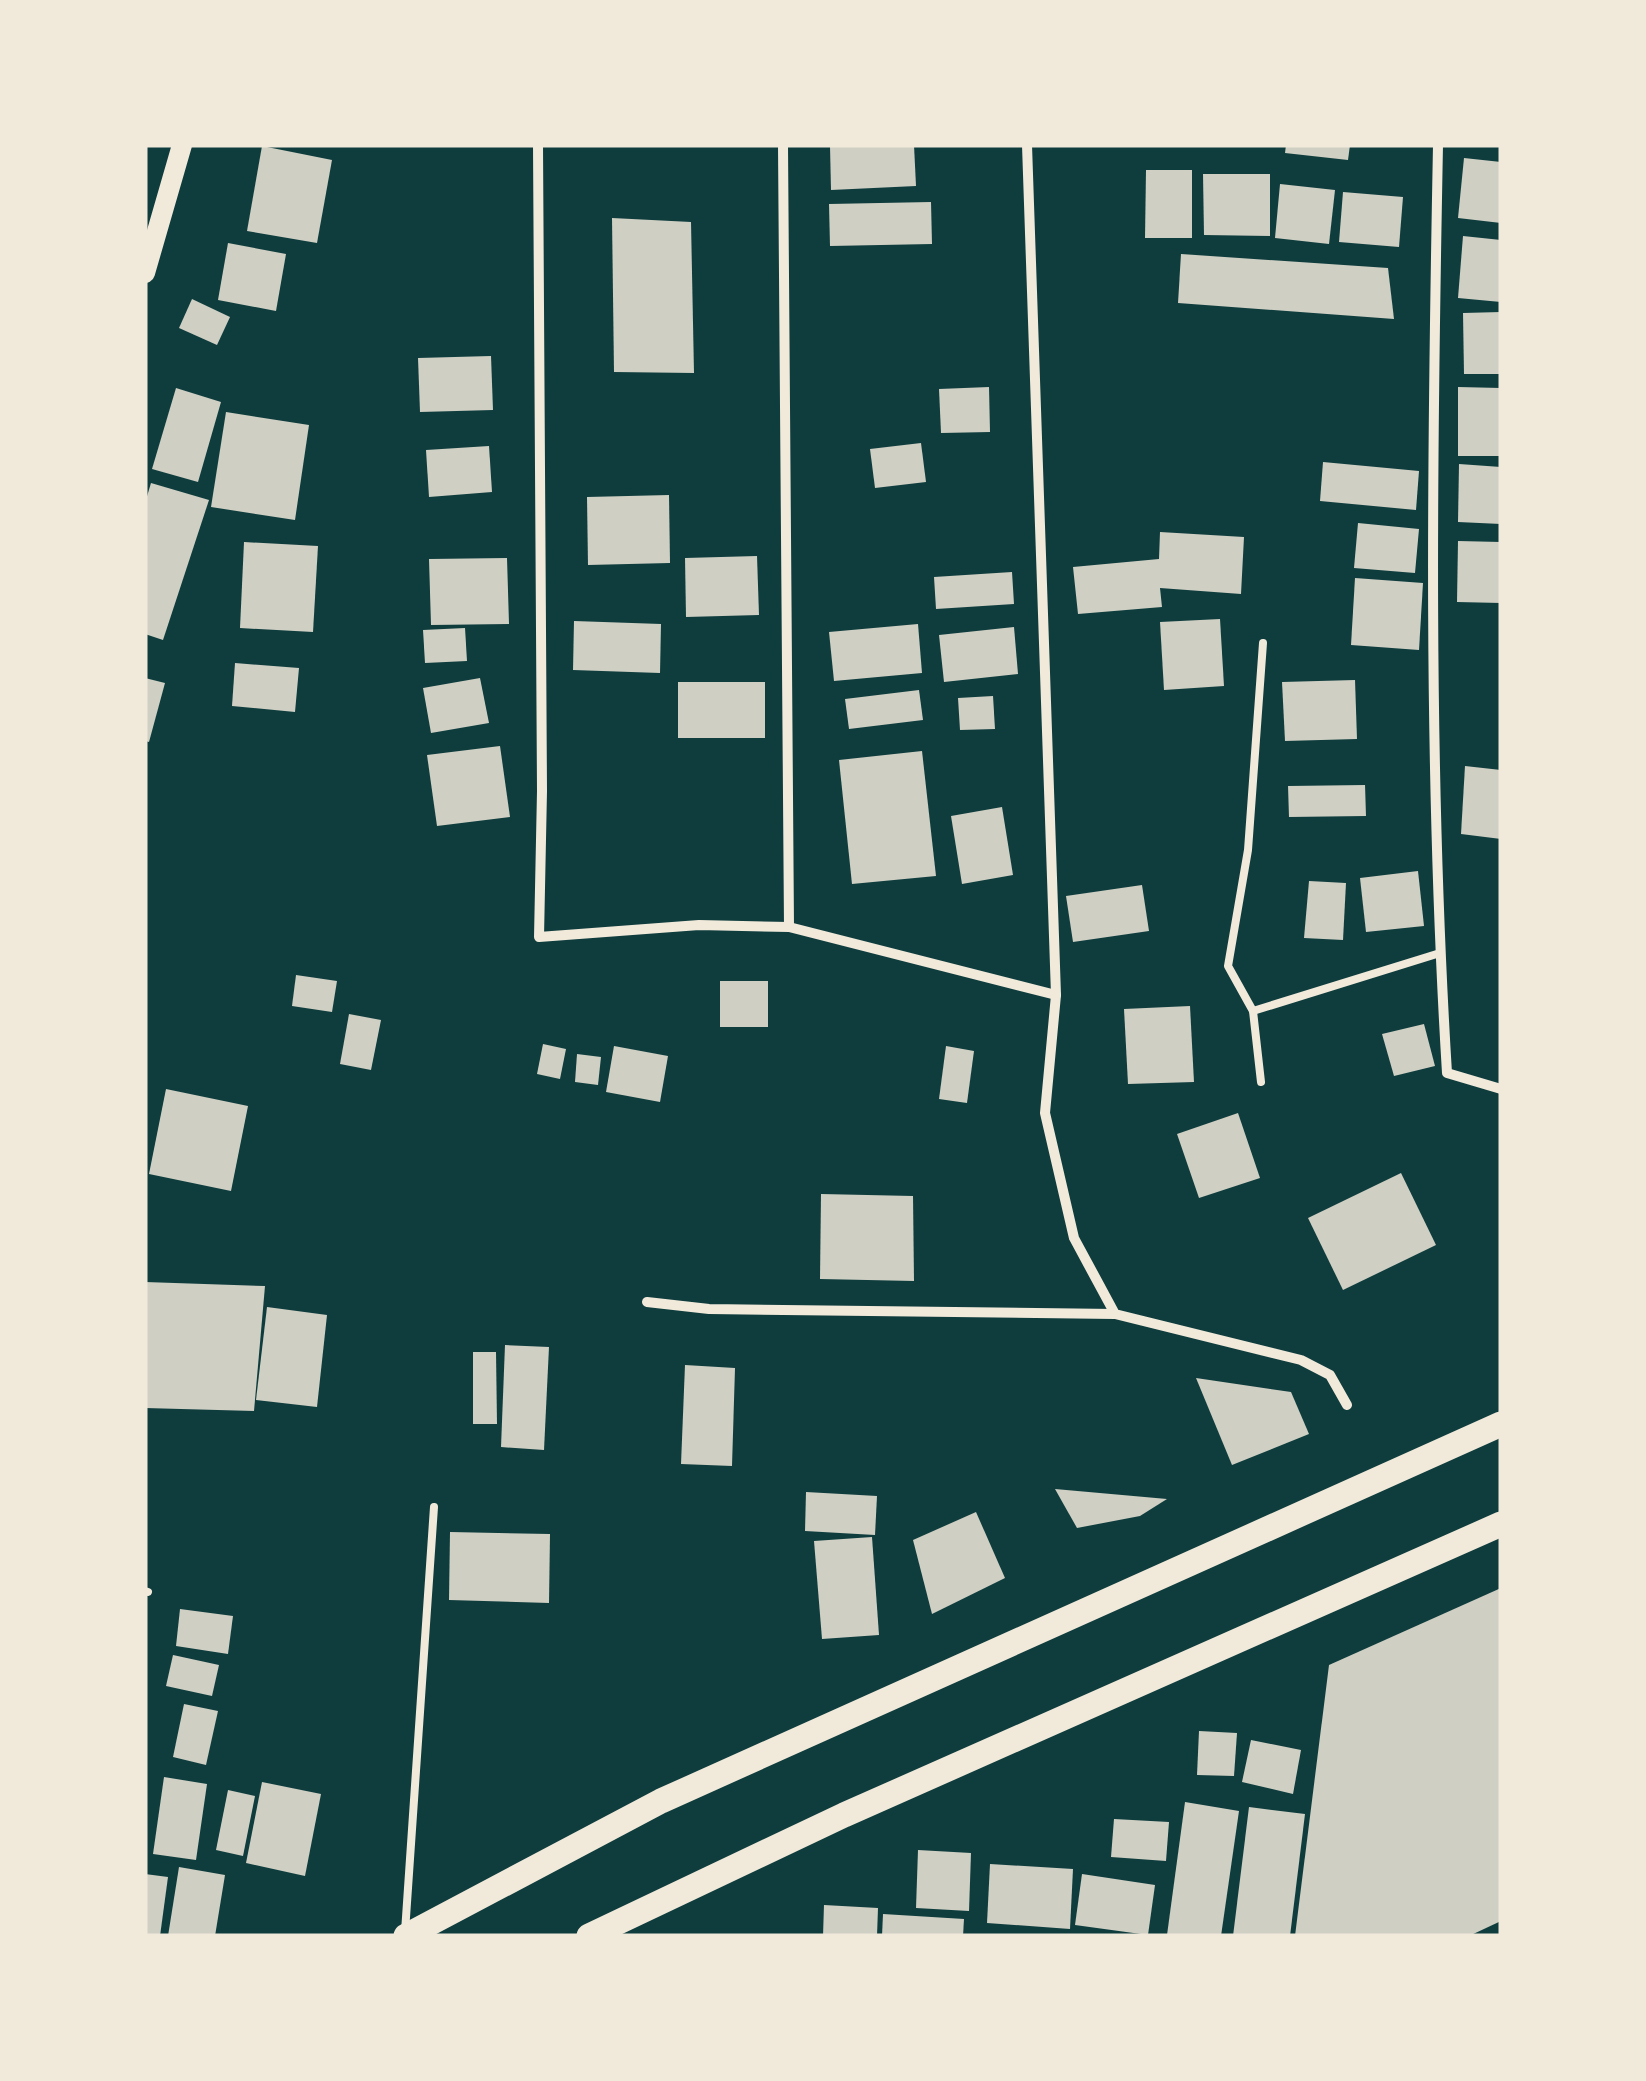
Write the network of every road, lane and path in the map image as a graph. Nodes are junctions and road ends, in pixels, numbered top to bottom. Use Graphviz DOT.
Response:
graph roads {
  1 [pos="182,145"];
  2 [pos="538,145"];
  3 [pos="783,145"];
  4 [pos="1027,145"];
  5 [pos="1438,145"];
  6 [pos="145,273"];
  7 [pos="1263,644"];
  8 [pos="789,927"];
  9 [pos="1440,953"];
  10 [pos="1056,995"];
  11 [pos="1253,1010"];
  12 [pos="1261,1082"];
  13 [pos="1501,1089"];
  14 [pos="647,1302"];
  15 [pos="1115,1314"];
  16 [pos="1347,1405"];
  17 [pos="1501,1424"];
  18 [pos="434,1508"];
  19 [pos="1501,1524"];
  20 [pos="405,1936"];
  21 [pos="589,1936"];
  1 -- 6 [label="main road"];
  2 -- 8 [label="street"];
  3 -- 8 [label="street"];
  4 -- 10 [label="street"];
  5 -- 9 [label="street"];
  7 -- 11 [label="lane"];
  8 -- 10 [label="street"];
  9 -- 11 [label="lane"];
  9 -- 13 [label="street"];
  10 -- 15 [label="street"];
  11 -- 12 [label="lane"];
  14 -- 15 [label="street"];
  15 -- 16 [label="street"];
  17 -- 20 [label="main road"];
  18 -- 20 [label="lane"];
  19 -- 21 [label="main road"];
}
